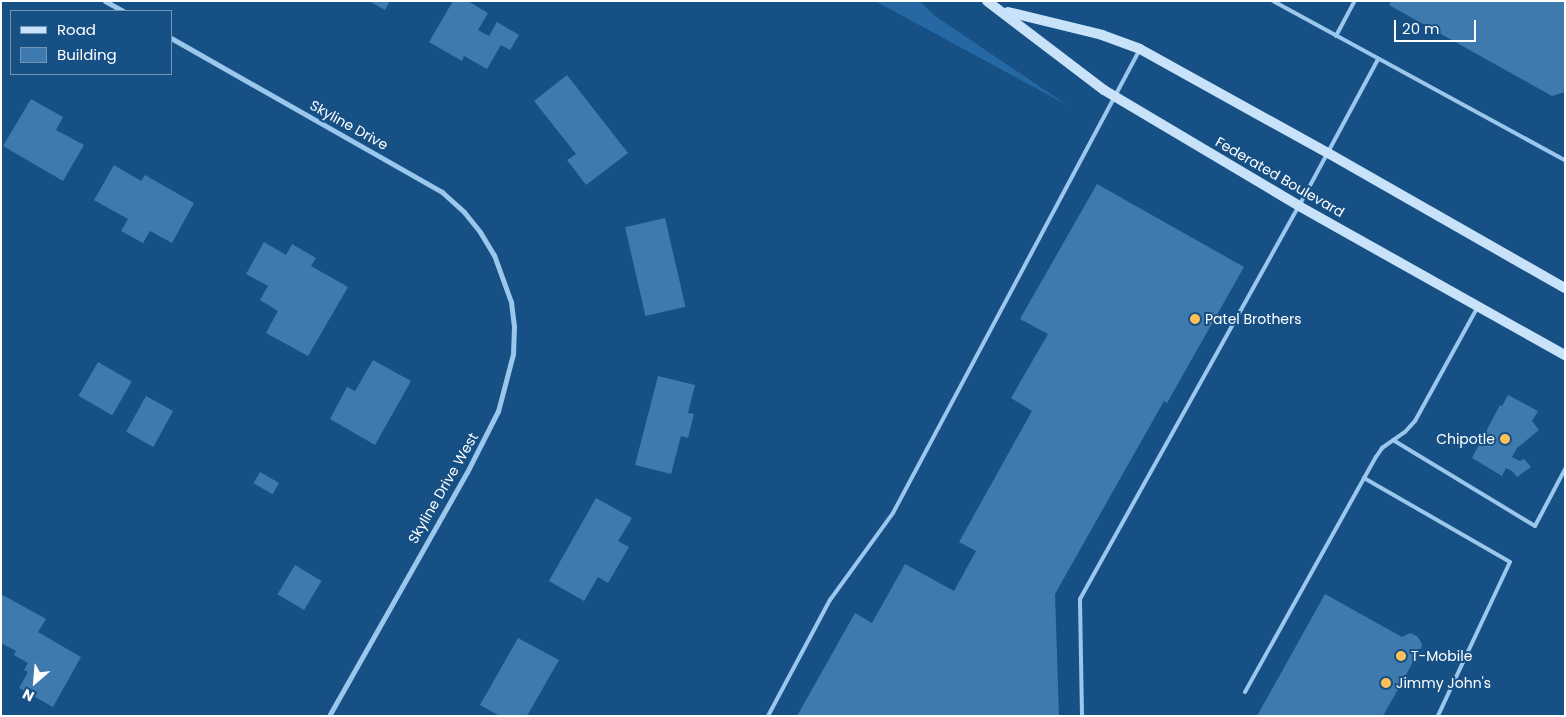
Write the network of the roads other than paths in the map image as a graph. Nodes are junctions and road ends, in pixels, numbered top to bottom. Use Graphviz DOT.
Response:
graph roads {
  1 [pos="105,1"];
  2 [pos="1272,1"];
  3 [pos="1355,1"];
  4 [pos="990,3"];
  5 [pos="121,10"];
  6 [pos="1336,36"];
  7 [pos="172,39"];
  8 [pos="1140,49"];
  9 [pos="1378,59"];
  10 [pos="1115,96"];
  11 [pos="1328,153"];
  12 [pos="1565,160"];
  13 [pos="1299,206"];
  14 [pos="494,255"];
  15 [pos="1565,288"];
  16 [pos="1478,306"];
  17 [pos="1565,356"];
  18 [pos="1393,440"];
  19 [pos="1565,469"];
  20 [pos="1364,478"];
  21 [pos="1245,692"];
  22 [pos="329,716"];
  23 [pos="768,716"];
  24 [pos="1082,716"];
  25 [pos="1438,716"];
  1 -- 5 [label="street"];
  2 -- 6 [label="lane"];
  3 -- 6 [label="lane"];
  4 -- 8 [label="main road, Federated Boulevard"];
  4 -- 10 [label="main road, Federated Boulevard"];
  6 -- 9 [label="lane"];
  7 -- 14 [label="street, Skyline Drive"];
  8 -- 10 [label="lane"];
  8 -- 11 [label="main road, Federated Boulevard"];
  9 -- 11 [label="lane"];
  9 -- 12 [label="lane"];
  10 -- 13 [label="main road, Federated Boulevard"];
  10 -- 23 [label="lane"];
  11 -- 13 [label="lane"];
  11 -- 15 [label="main road, Federated Boulevard"];
  13 -- 16 [label="main road, Federated Boulevard"];
  13 -- 24 [label="lane"];
  14 -- 22 [label="street, Skyline Drive West"];
  16 -- 17 [label="main road, Federated Boulevard"];
  16 -- 18 [label="lane"];
  18 -- 19 [label="lane"];
  18 -- 20 [label="lane"];
  20 -- 21 [label="lane"];
  20 -- 25 [label="lane"];
}
